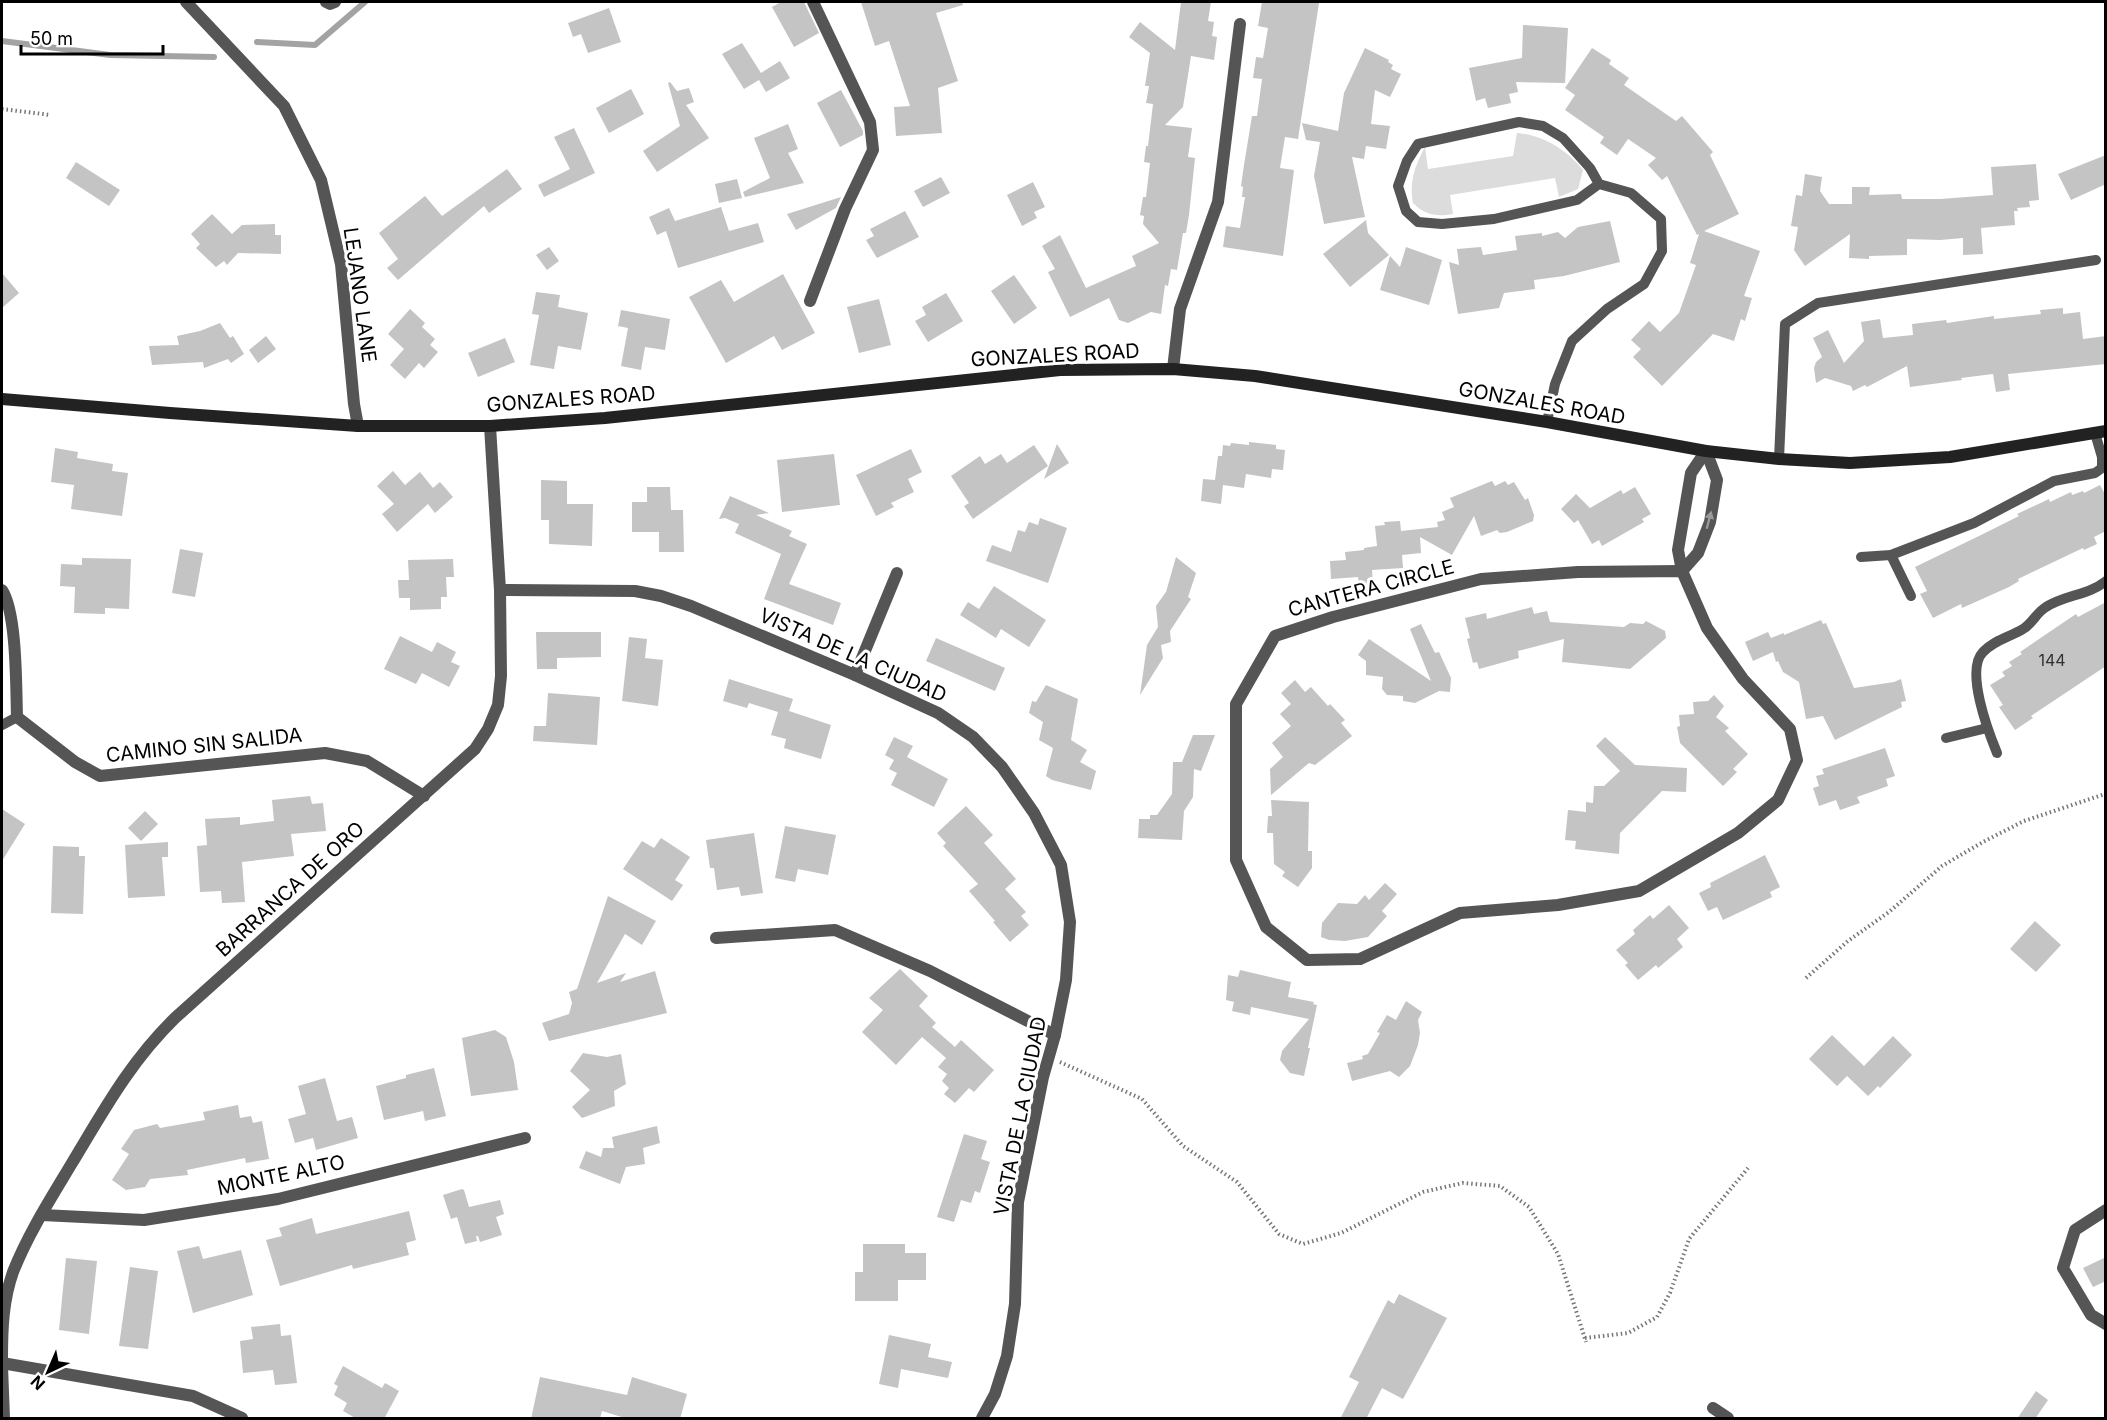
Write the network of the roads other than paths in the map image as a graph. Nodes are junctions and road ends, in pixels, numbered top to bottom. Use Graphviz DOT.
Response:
graph roads {
  1 [pos="186,2"];
  2 [pos="326,2"];
  3 [pos="335,2"];
  4 [pos="813,2"];
  5 [pos="1240,24"];
  6 [pos="1599,183"];
  7 [pos="2096,260"];
  8 [pos="810,301"];
  9 [pos="1173,369"];
  10 [pos="2,399"];
  11 [pos="1547,422"];
  12 [pos="358,426"];
  13 [pos="490,426"];
  14 [pos="2100,432"];
  15 [pos="1706,451"];
  16 [pos="1779,459"];
  17 [pos="2104,469"];
  18 [pos="1892,555"];
  19 [pos="1861,557"];
  20 [pos="1682,571"];
  21 [pos="897,573"];
  22 [pos="2106,581"];
  23 [pos="2,590"];
  24 [pos="500,590"];
  25 [pos="1911,596"];
  26 [pos="855,675"];
  27 [pos="17,717"];
  28 [pos="2,725"];
  29 [pos="1987,728"];
  30 [pos="1946,738"];
  31 [pos="1997,753"];
  32 [pos="424,796"];
  33 [pos="716,938"];
  34 [pos="1055,1035"];
  35 [pos="525,1138"];
  36 [pos="2106,1210"];
  37 [pos="42,1215"];
  38 [pos="2106,1324"];
  39 [pos="2,1362"];
  40 [pos="1713,1408"];
  41 [pos="4,1419"];
  42 [pos="242,1419"];
  43 [pos="982,1419"];
  44 [pos="1728,1419"];
  1 -- 12 [label="street, LEJANO LANE"];
  2 -- 3 [label="street"];
  4 -- 8 [label="street"];
  5 -- 9 [label="street"];
  6 -- 6 [label="lane"];
  6 -- 11 [label="lane"];
  7 -- 16 [label="lane"];
  9 -- 11 [label="street, GONZALES ROAD"];
  9 -- 13 [label="street, GONZALES ROAD"];
  10 -- 12 [label="street, GONZALES ROAD"];
  11 -- 15 [label="street, GONZALES ROAD"];
  12 -- 13 [label="street, GONZALES ROAD"];
  13 -- 24 [label="street, BARRANCA DE ORO"];
  14 -- 16 [label="street, GONZALES ROAD"];
  14 -- 17 [label="lane"];
  15 -- 16 [label="street, GONZALES ROAD"];
  15 -- 20 [label="street, CANTERA CIRCLE"];
  20 -- 15 [label="street, one-way"];
  17 -- 18 [label="lane"];
  18 -- 19 [label="lane"];
  18 -- 25 [label="lane"];
  20 -- 20 [label="street, CANTERA CIRCLE"];
  21 -- 26 [label="street"];
  22 -- 29 [label="lane"];
  23 -- 27 [label="street"];
  24 -- 26 [label="street, VISTA DE LA CIUDAD"];
  24 -- 32 [label="street, BARRANCA DE ORO"];
  26 -- 34 [label="street, VISTA DE LA CIUDAD"];
  27 -- 28 [label="lane"];
  27 -- 32 [label="street, CAMINO SIN SALIDA"];
  29 -- 30 [label="lane"];
  29 -- 31 [label="lane"];
  32 -- 37 [label="street, BARRANCA DE ORO"];
  33 -- 34 [label="street"];
  34 -- 43 [label="street, VISTA DE LA CIUDAD"];
  35 -- 37 [label="street, MONTE ALTO"];
  36 -- 38 [label="street"];
  37 -- 39 [label="street, BARRANCA DE ORO"];
  39 -- 41 [label="street, BARRANCA DE ORO"];
  39 -- 42 [label="street"];
  40 -- 44 [label="street"];
}
